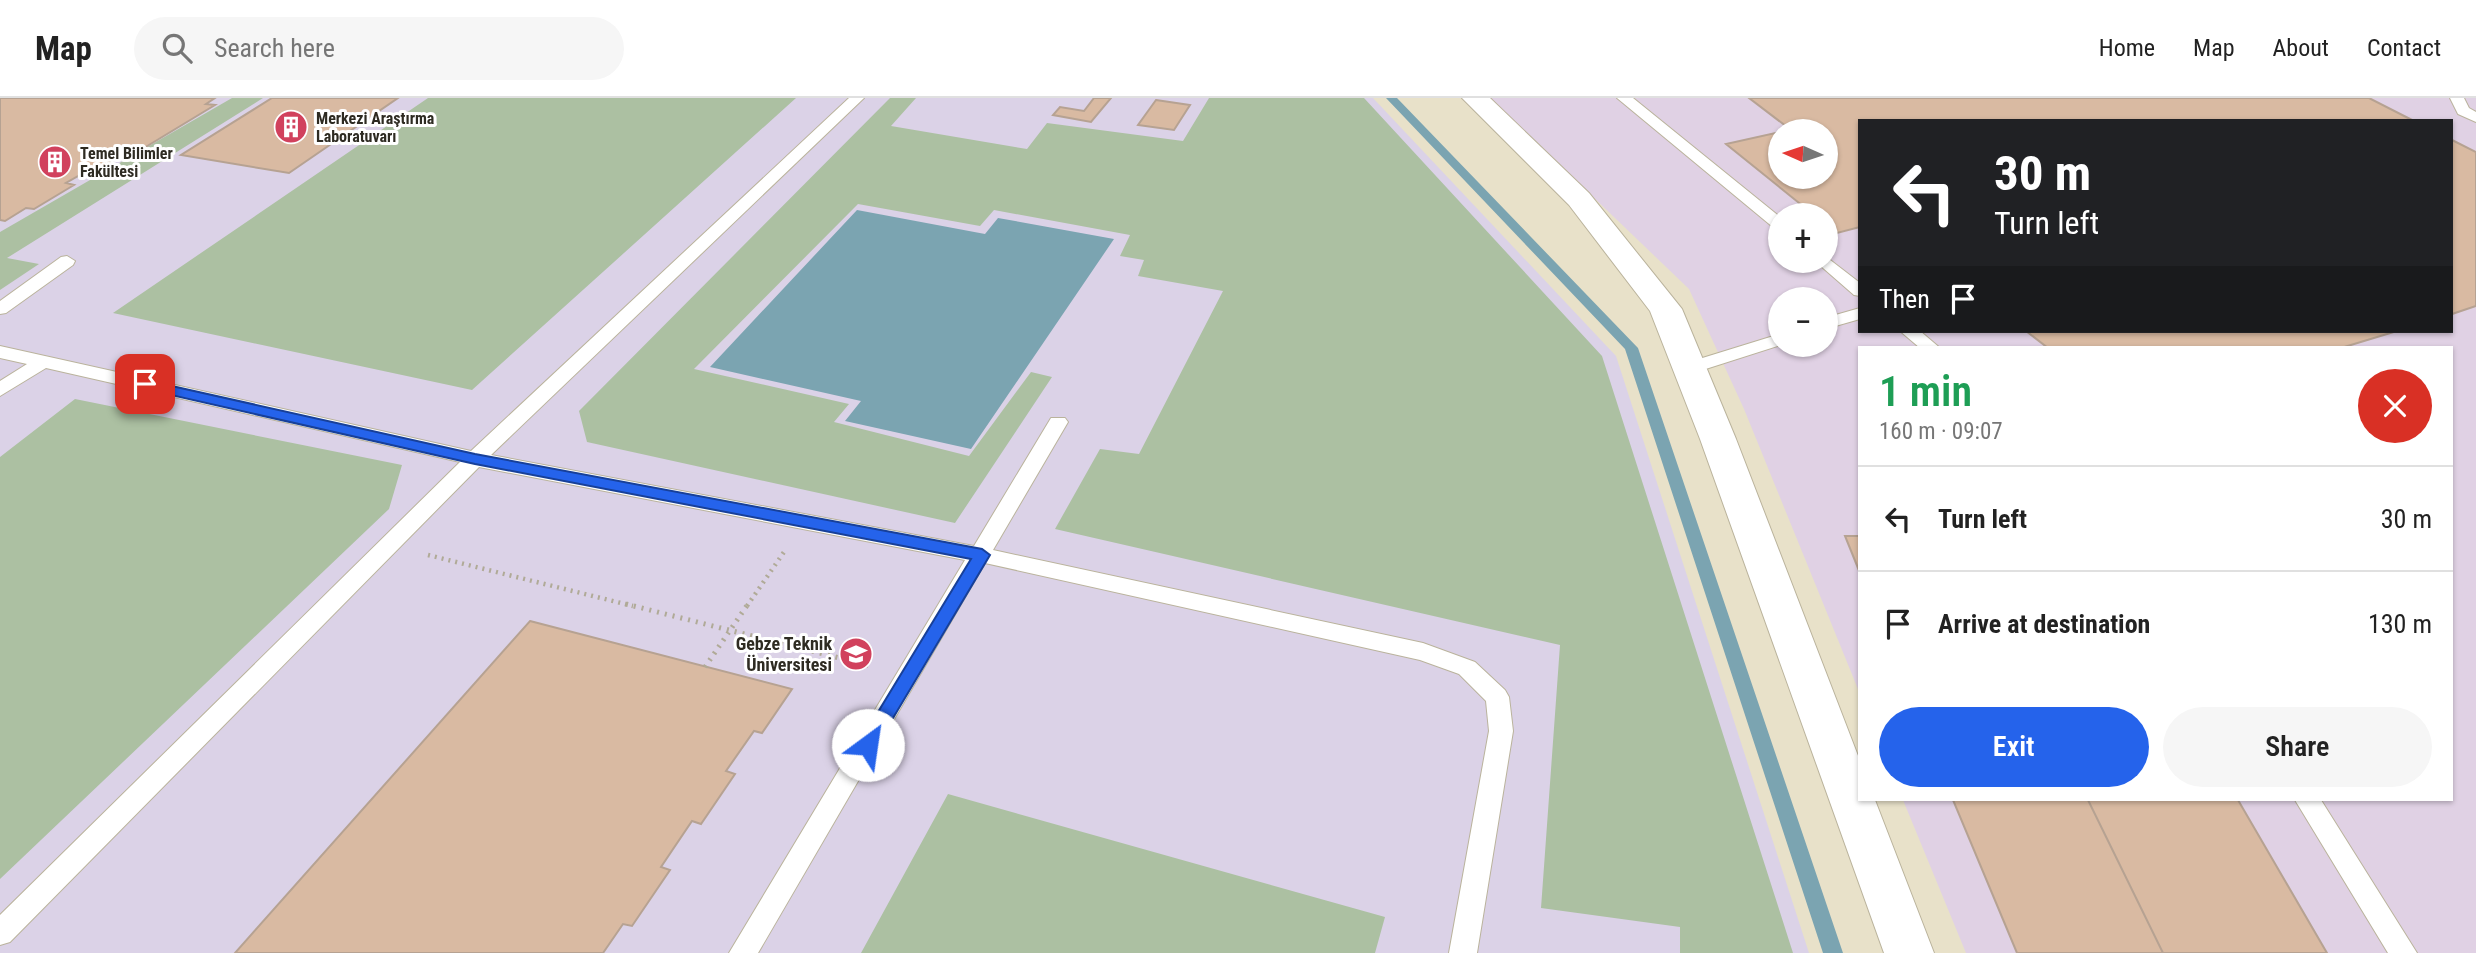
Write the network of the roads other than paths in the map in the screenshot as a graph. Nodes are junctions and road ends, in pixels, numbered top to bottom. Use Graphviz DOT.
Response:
graph roads {
  1 [pos="857,98"];
  2 [pos="1475,98"];
  3 [pos="1624,98"];
  4 [pos="2457,98"];
  5 [pos="2476,118"];
  6 [pos="1768,216"];
  7 [pos="67,261"];
  8 [pos="1838,273"];
  9 [pos="1858,289"];
  10 [pos="0,309"];
  11 [pos="1858,314"];
  12 [pos="1838,320"];
  13 [pos="1912,333"];
  14 [pos="1768,343"];
  15 [pos="1928,346"];
  16 [pos="0,352"];
  17 [pos="44,361"];
  18 [pos="1690,368"];
  19 [pos="0,390"];
  20 [pos="1058,422"];
  21 [pos="475,459"];
  22 [pos="982,555"];
  23 [pos="2308,801"];
  24 [pos="0,933"];
  25 [pos="743,953"];
  26 [pos="1463,953"];
  27 [pos="1909,953"];
  28 [pos="2403,953"];
  1 -- 21 [label="lane"];
  2 -- 18 [label="street"];
  3 -- 6 [label="lane"];
  4 -- 5 [label="lane"];
  7 -- 10 [label="lane"];
  8 -- 9 [label="lane"];
  11 -- 12 [label="lane"];
  13 -- 15 [label="lane"];
  14 -- 18 [label="lane"];
  16 -- 17 [label="lane"];
  17 -- 19 [label="lane"];
  17 -- 21 [label="lane"];
  18 -- 27 [label="street"];
  20 -- 22 [label="lane"];
  21 -- 22 [label="lane"];
  21 -- 24 [label="lane"];
  22 -- 25 [label="lane"];
  22 -- 26 [label="lane"];
  23 -- 28 [label="lane"];
}
